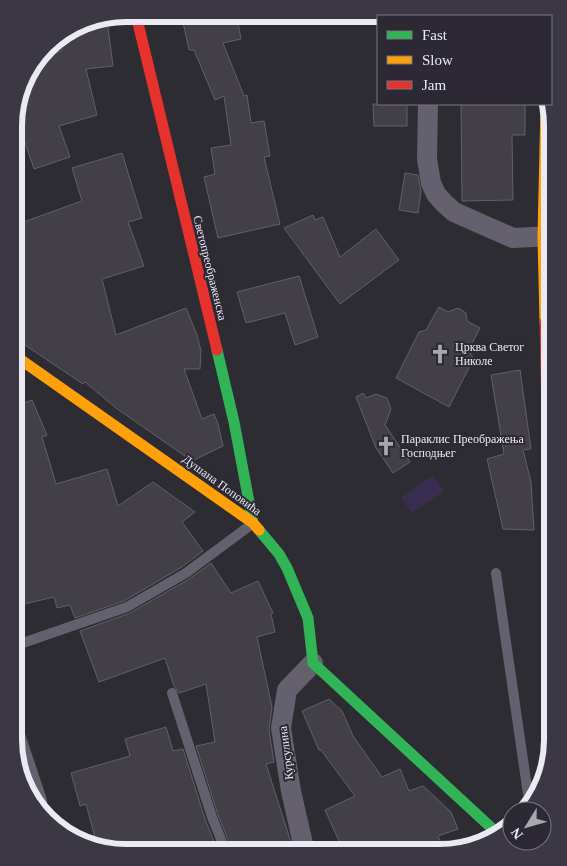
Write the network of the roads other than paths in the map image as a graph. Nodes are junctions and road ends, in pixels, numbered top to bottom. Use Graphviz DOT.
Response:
graph roads {
  1 [pos="138,22"];
  2 [pos="428,105"];
  3 [pos="544,236"];
  4 [pos="22,361"];
  5 [pos="253,523"];
  6 [pos="496,573"];
  7 [pos="22,643"];
  8 [pos="313,663"];
  9 [pos="172,694"];
  10 [pos="528,795"];
  11 [pos="493,829"];
  12 [pos="223,844"];
  13 [pos="303,844"];
  1 -- 5 [label="street, Светопреображенска"];
  2 -- 3 [label="street"];
  4 -- 5 [label="street, Душана Поповића"];
  5 -- 7 [label="lane"];
  5 -- 8 [label="street, Душана Поповића"];
  6 -- 10 [label="lane"];
  8 -- 11 [label="street"];
  8 -- 13 [label="street, Курсулина"];
  9 -- 12 [label="lane"];
}
